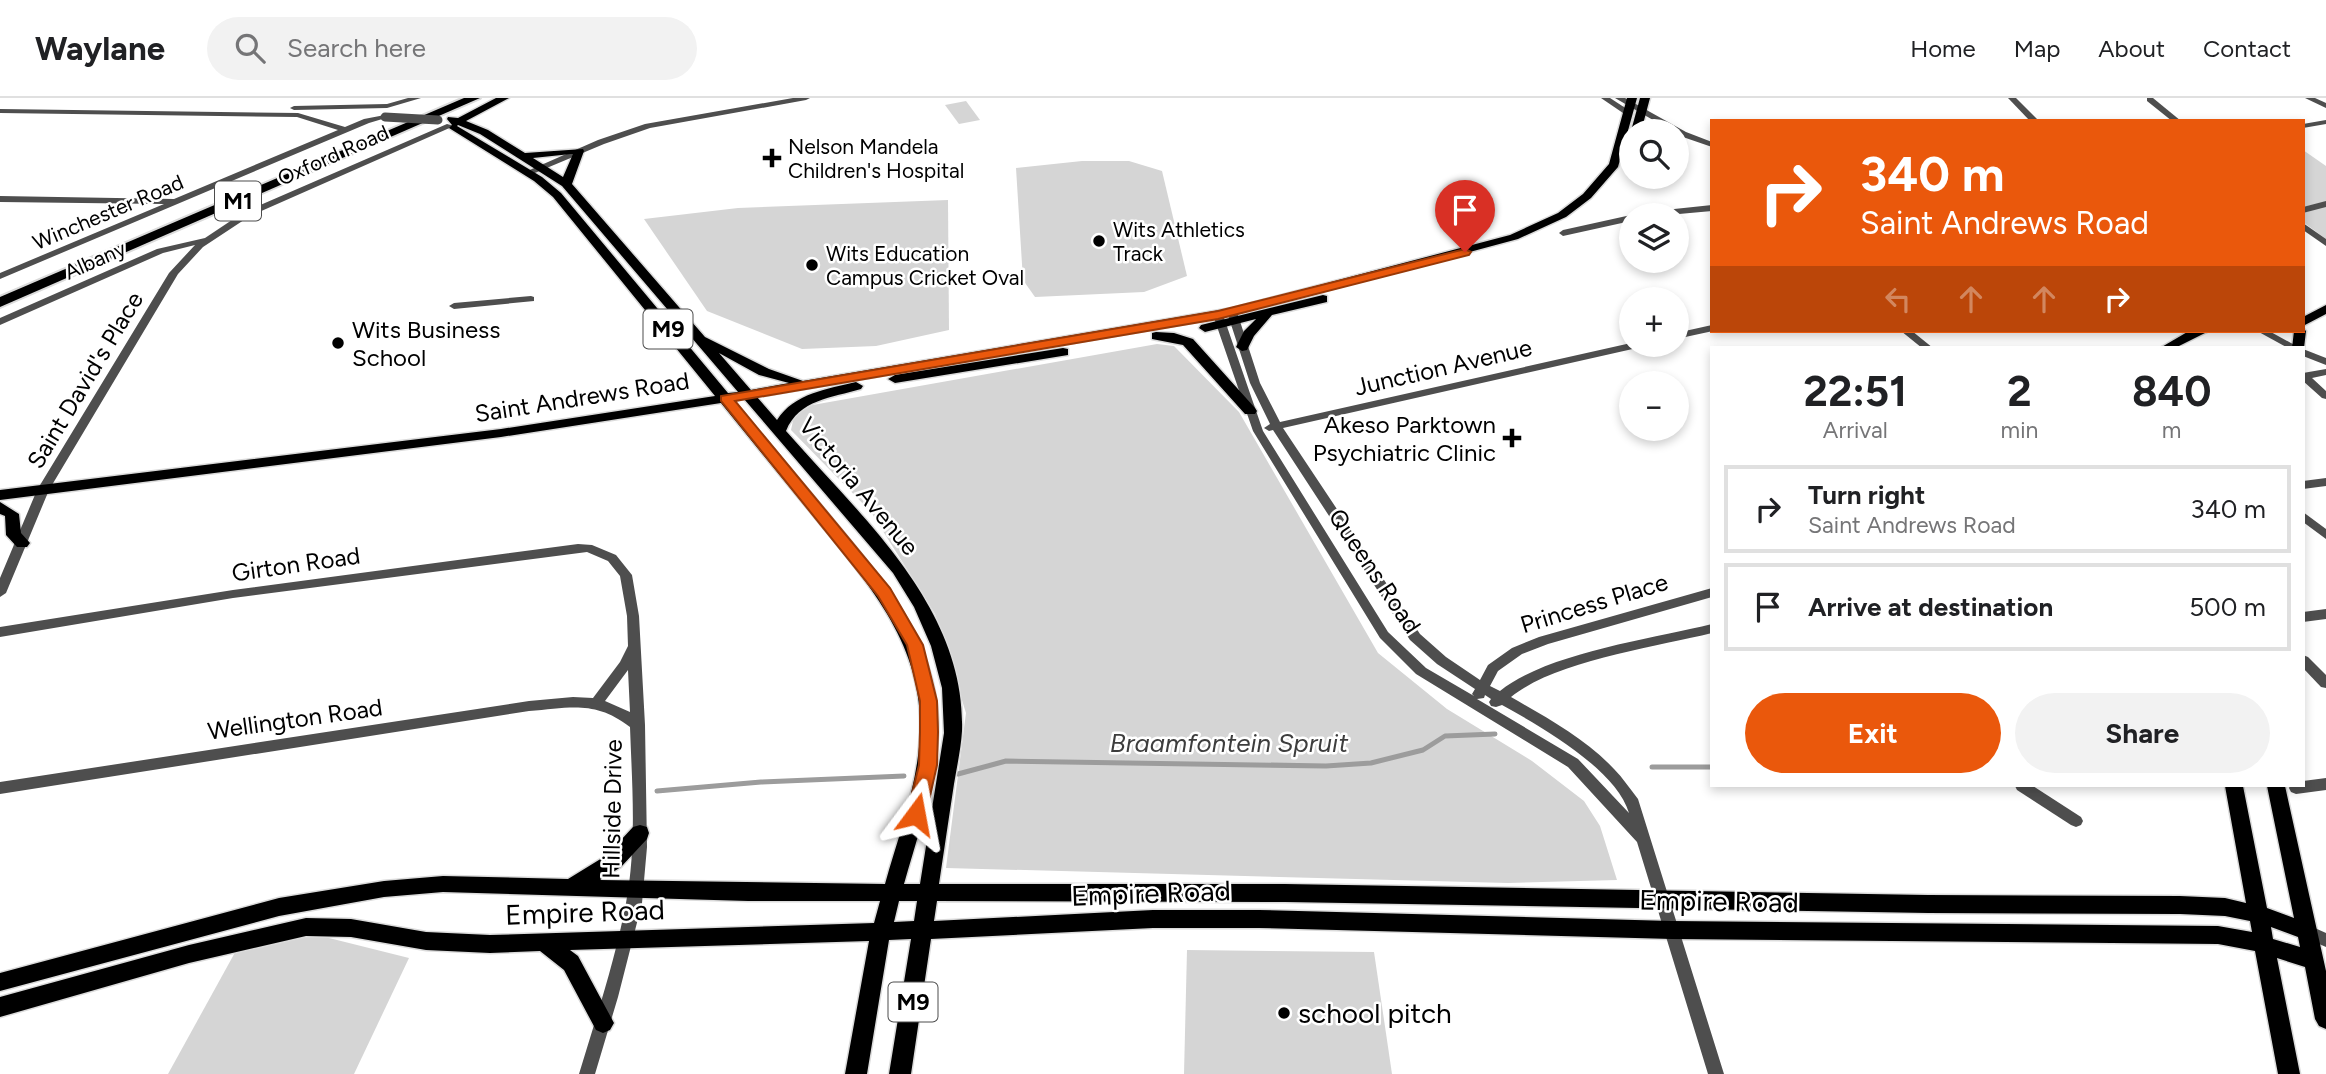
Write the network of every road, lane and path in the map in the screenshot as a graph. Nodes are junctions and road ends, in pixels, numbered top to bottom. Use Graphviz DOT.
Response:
graph roads {
  1 [pos="416,98"];
  2 [pos="452,98"];
  3 [pos="474,98"];
  4 [pos="497,98"];
  5 [pos="507,98"];
  6 [pos="777,98"];
  7 [pos="806,98"];
  8 [pos="1605,98"];
  9 [pos="1645,98"];
  10 [pos="2012,98"];
  11 [pos="2149,98"];
  12 [pos="2158,98"];
  13 [pos="2309,98"];
  14 [pos="1627,103"];
  15 [pos="256,105"];
  16 [pos="2326,106"];
  17 [pos="333,107"];
  18 [pos="0,111"];
  19 [pos="1641,114"];
  20 [pos="1640,119"];
  21 [pos="1650,119"];
  22 [pos="2033,119"];
  23 [pos="2175,119"];
  24 [pos="320,120"];
  25 [pos="2326,122"];
  26 [pos="446,123"];
  27 [pos="2305,126"];
  28 [pos="345,130"];
  29 [pos="484,132"];
  30 [pos="1689,137"];
  31 [pos="599,141"];
  32 [pos="1710,144"];
  33 [pos="575,151"];
  34 [pos="525,156"];
  35 [pos="540,165"];
  36 [pos="524,172"];
  37 [pos="1619,173"];
  38 [pos="566,184"];
  39 [pos="0,199"];
  40 [pos="179,201"];
  41 [pos="2326,204"];
  42 [pos="1710,208"];
  43 [pos="2305,209"];
  44 [pos="1689,210"];
  45 [pos="1619,221"];
  46 [pos="2305,227"];
  47 [pos="1563,233"];
  48 [pos="207,239"];
  49 [pos="2326,243"];
  50 [pos="87,265"];
  51 [pos="0,276"];
  52 [pos="0,288"];
  53 [pos="2326,298"];
  54 [pos="531,299"];
  55 [pos="0,302"];
  56 [pos="454,306"];
  57 [pos="2305,306"];
  58 [pos="2326,309"];
  59 [pos="0,310"];
  60 [pos="1268,314"];
  61 [pos="1226,319"];
  62 [pos="2305,321"];
  63 [pos="0,322"];
  64 [pos="1710,328"];
  65 [pos="1689,333"];
  66 [pos="1901,333"];
  67 [pos="1909,333"];
  68 [pos="2197,333"];
  69 [pos="2266,333"];
  70 [pos="1156,336"];
  71 [pos="698,337"];
  72 [pos="1917,346"];
  73 [pos="1925,346"];
  74 [pos="2168,346"];
  75 [pos="2293,346"];
  76 [pos="1242,347"];
  77 [pos="1619,349"];
  78 [pos="2305,353"];
  79 [pos="2326,362"];
  80 [pos="2326,372"];
  81 [pos="2305,377"];
  82 [pos="2305,379"];
  83 [pos="808,383"];
  84 [pos="856,386"];
  85 [pos="2305,386"];
  86 [pos="2322,393"];
  87 [pos="752,398"];
  88 [pos="729,402"];
  89 [pos="1250,411"];
  90 [pos="1276,426"];
  91 [pos="780,430"];
  92 [pos="1258,431"];
  93 [pos="2326,482"];
  94 [pos="2305,485"];
  95 [pos="41,494"];
  96 [pos="0,495"];
  97 [pos="0,504"];
  98 [pos="2305,518"];
  99 [pos="2326,535"];
  100 [pos="22,543"];
  101 [pos="599,552"];
  102 [pos="0,593"];
  103 [pos="1710,593"];
  104 [pos="2326,614"];
  105 [pos="2305,617"];
  106 [pos="1710,629"];
  107 [pos="0,632"];
  108 [pos="634,639"];
  109 [pos="2305,662"];
  110 [pos="2326,683"];
  111 [pos="1483,687"];
  112 [pos="1501,697"];
  113 [pos="598,701"];
  114 [pos="1472,703"];
  115 [pos="1488,712"];
  116 [pos="638,725"];
  117 [pos="2326,784"];
  118 [pos="2305,786"];
  119 [pos="2024,787"];
  120 [pos="2234,787"];
  121 [pos="2286,787"];
  122 [pos="0,788"];
  123 [pos="2076,821"];
  124 [pos="640,833"];
  125 [pos="1642,837"];
  126 [pos="571,887"];
  127 [pos="636,888"];
  128 [pos="893,893"];
  129 [pos="929,893"];
  130 [pos="1664,900"];
  131 [pos="2259,914"];
  132 [pos="924,930"];
  133 [pos="1672,930"];
  134 [pos="882,931"];
  135 [pos="2317,936"];
  136 [pos="626,939"];
  137 [pos="543,942"];
  138 [pos="2263,945"];
  139 [pos="2320,962"];
  140 [pos="0,982"];
  141 [pos="0,1007"];
  142 [pos="2326,1019"];
  143 [pos="603,1023"];
  144 [pos="587,1074"];
  145 [pos="856,1074"];
  146 [pos="900,1074"];
  147 [pos="1716,1074"];
  148 [pos="2289,1074"];
  1 -- 17 [label="street"];
  2 -- 52 [label="highway, M1"];
  3 -- 50 [label="highway, M1"];
  4 -- 26 [label="main road, Oxford Road"];
  5 -- 26 [label="main road, Oxford Road"];
  5 -- 29 [label="main road"];
  6 -- 31 [label="street"];
  7 -- 31 [label="street"];
  8 -- 14 [label="street"];
  9 -- 19 [label="main road"];
  10 -- 22 [label="street"];
  11 -- 12 [label="street"];
  11 -- 23 [label="street"];
  13 -- 16 [label="street"];
  14 -- 19 [label="street"];
  14 -- 61 [label="main road, Saint Andrews Road"];
  15 -- 17 [label="street"];
  17 -- 24 [label="street"];
  18 -- 24 [label="street"];
  19 -- 20 [label="main road"];
  19 -- 21 [label="street"];
  24 -- 28 [label="street"];
  25 -- 27 [label="street"];
  26 -- 28 [label="street, Winchester Road, bridge"];
  26 -- 29 [label="main road, Victoria Avenue / M9"];
  26 -- 36 [label="main road, Victoria Avenue / M9"];
  26 -- 48 [label="street, Oxford Road"];
  28 -- 40 [label="street, Winchester Road"];
  29 -- 34 [label="main road, Victoria Avenue / M9"];
  30 -- 32 [label="street"];
  31 -- 33 [label="street"];
  33 -- 34 [label="main road"];
  33 -- 35 [label="street"];
  33 -- 38 [label="main road"];
  34 -- 35 [label="main road, Victoria Avenue / M9"];
  35 -- 36 [label="street"];
  35 -- 38 [label="main road, Victoria Avenue / M9"];
  36 -- 88 [label="main road, Victoria Avenue / M9"];
  37 -- 60 [label="main road, Saint Andrews Road"];
  38 -- 71 [label="main road, Victoria Avenue / M9"];
  39 -- 40 [label="street"];
  40 -- 51 [label="street, Winchester Road"];
  41 -- 43 [label="street"];
  42 -- 44 [label="street"];
  45 -- 47 [label="street"];
  46 -- 49 [label="street"];
  48 -- 63 [label="street, Albany"];
  48 -- 95 [label="street, Saint David's Place"];
  50 -- 55 [label="highway, M1"];
  50 -- 59 [label="highway"];
  53 -- 57 [label="main road"];
  54 -- 56 [label="street"];
  58 -- 62 [label="main road"];
  60 -- 61 [label="main road, Saint Andrews Road"];
  60 -- 76 [label="main road"];
  61 -- 70 [label="main road, Saint Andrews Road"];
  61 -- 76 [label="street, Queens Road"];
  61 -- 83 [label="main road, Saint Andrews Road"];
  61 -- 89 [label="street, Queens Road"];
  64 -- 65 [label="street"];
  66 -- 72 [label="street"];
  67 -- 73 [label="street"];
  68 -- 74 [label="main road"];
  69 -- 75 [label="street"];
  70 -- 84 [label="main road, Saint Andrews Road"];
  70 -- 89 [label="main road"];
  71 -- 83 [label="main road"];
  71 -- 87 [label="main road, Victoria Avenue / M9"];
  76 -- 90 [label="street, Queens Road"];
  77 -- 90 [label="street, Junction Avenue"];
  78 -- 79 [label="street"];
  80 -- 81 [label="street"];
  82 -- 86 [label="street"];
  83 -- 87 [label="main road, Saint Andrews Road"];
  84 -- 87 [label="main road, Saint Andrews Road"];
  84 -- 91 [label="main road"];
  85 -- 86 [label="street"];
  87 -- 88 [label="main road, Saint Andrews Road"];
  87 -- 91 [label="main road, Victoria Avenue / M9"];
  88 -- 95 [label="main road, Saint Andrews Road"];
  88 -- 128 [label="main road, Victoria Avenue / M9"];
  89 -- 92 [label="street, Queens Road"];
  90 -- 92 [label="street, Junction Avenue"];
  90 -- 111 [label="street, Queens Road"];
  91 -- 129 [label="main road, Victoria Avenue / M9"];
  92 -- 114 [label="street, Queens Road"];
  93 -- 94 [label="street"];
  95 -- 96 [label="main road, Saint Andrews Road"];
  95 -- 97 [label="main road, Saint Andrews Road"];
  95 -- 100 [label="street, Saint David's Place"];
  97 -- 100 [label="main road"];
  98 -- 99 [label="street"];
  100 -- 102 [label="street, Saint David's Place"];
  101 -- 107 [label="street, Girton Road"];
  101 -- 108 [label="street, Hillside Drive"];
  103 -- 111 [label="street, Princess Place"];
  104 -- 105 [label="street"];
  106 -- 112 [label="street, Princess Place"];
  108 -- 113 [label="street"];
  108 -- 116 [label="street, Hillside Drive"];
  109 -- 110 [label="street"];
  111 -- 112 [label="street, Queens Road"];
  111 -- 114 [label="street, Princess Place"];
  112 -- 115 [label="street, Princess Place"];
  112 -- 125 [label="street, Queens Road"];
  113 -- 116 [label="street"];
  113 -- 122 [label="street, Wellington Road"];
  114 -- 115 [label="street, Queens Road"];
  115 -- 125 [label="street, Queens Road"];
  116 -- 124 [label="street, Hillside Drive"];
  117 -- 118 [label="street"];
  119 -- 123 [label="street"];
  120 -- 131 [label="main road"];
  121 -- 135 [label="main road"];
  124 -- 126 [label="main road"];
  124 -- 127 [label="street, Hillside Drive"];
  125 -- 130 [label="street, Queens Road"];
  126 -- 127 [label="main road, Empire Road"];
  126 -- 140 [label="main road, Empire Road"];
  127 -- 128 [label="main road, Empire Road"];
  127 -- 136 [label="street, Hillside Drive"];
  128 -- 129 [label="main road, Empire Road"];
  128 -- 134 [label="main road, M9"];
  129 -- 130 [label="main road, Empire Road"];
  129 -- 132 [label="main road, M9"];
  130 -- 131 [label="main road, Empire Road"];
  130 -- 133 [label="street, Queens Road"];
  131 -- 135 [label="main road, Empire Road"];
  131 -- 138 [label="main road"];
  132 -- 133 [label="main road, Empire Road"];
  132 -- 134 [label="main road, Empire Road"];
  132 -- 146 [label="main road, M9"];
  133 -- 138 [label="main road, Empire Road"];
  133 -- 147 [label="street, Queens Road"];
  134 -- 136 [label="main road, Empire Road"];
  134 -- 145 [label="main road, M9"];
  135 -- 139 [label="main road"];
  136 -- 137 [label="main road, Empire Road"];
  136 -- 143 [label="street, Hillside Drive"];
  137 -- 141 [label="main road, Empire Road"];
  137 -- 143 [label="main road"];
  138 -- 139 [label="main road, Empire Road"];
  138 -- 148 [label="main road"];
  139 -- 142 [label="main road"];
  143 -- 144 [label="street, Hillside Drive"];
}
